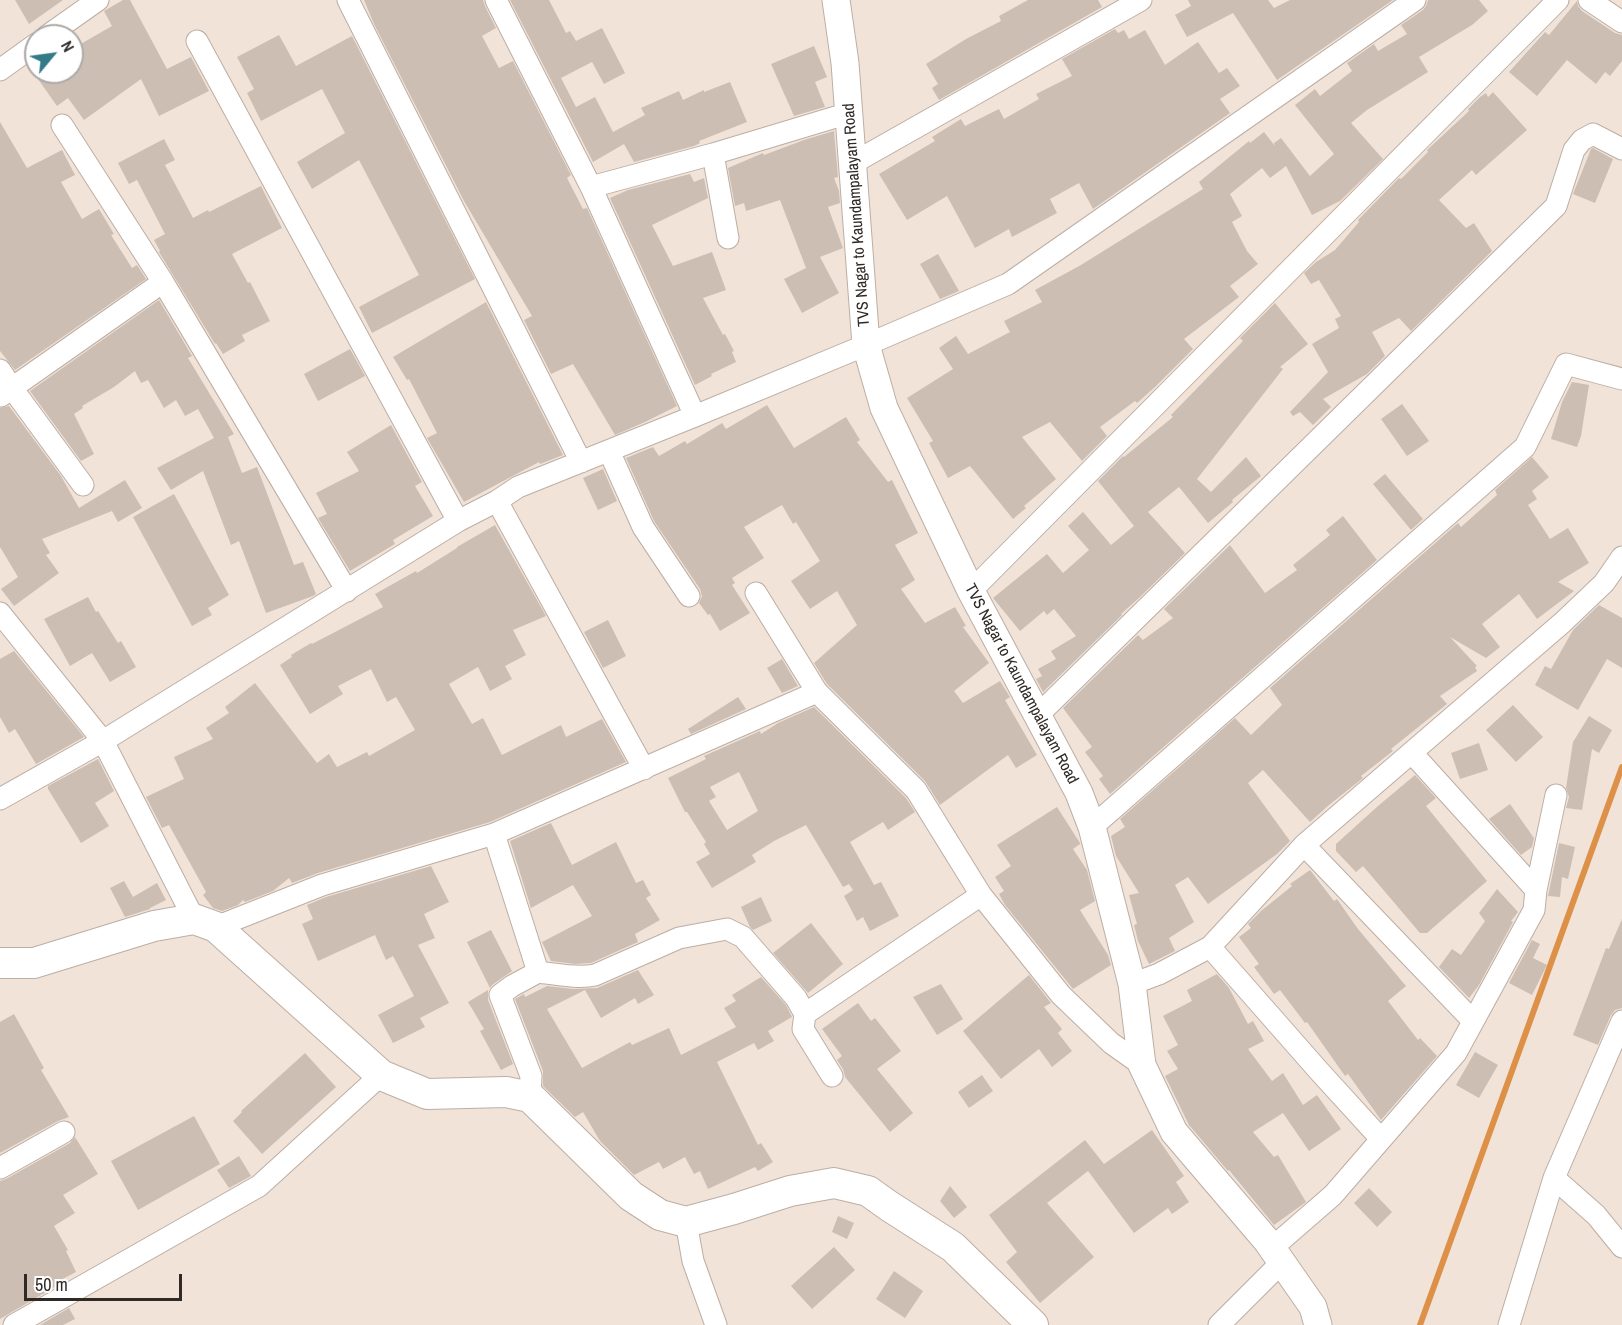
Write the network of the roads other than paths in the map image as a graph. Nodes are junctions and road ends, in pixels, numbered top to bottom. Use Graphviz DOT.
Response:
graph roads {
  1 [pos="98,0"];
  2 [pos="348,0"];
  3 [pos="496,0"];
  4 [pos="836,0"];
  5 [pos="1141,0"];
  6 [pos="1415,0"];
  7 [pos="1558,0"];
  8 [pos="1589,0"];
  9 [pos="1622,22"];
  10 [pos="64,24"];
  11 [pos="197,41"];
  12 [pos="24,52"];
  13 [pos="0,69"];
  14 [pos="849,113"];
  15 [pos="62,125"];
  16 [pos="1622,149"];
  17 [pos="713,154"];
  18 [pos="853,163"];
  19 [pos="591,187"];
  20 [pos="728,238"];
  21 [pos="163,282"];
  22 [pos="866,345"];
  23 [pos="0,370"];
  24 [pos="1622,379"];
  25 [pos="6,392"];
  26 [pos="695,416"];
  27 [pos="609,451"];
  28 [pos="581,462"];
  29 [pos="83,485"];
  30 [pos="497,501"];
  31 [pos="458,521"];
  32 [pos="1622,557"];
  33 [pos="347,591"];
  34 [pos="971,591"];
  35 [pos="756,593"];
  36 [pos="689,596"];
  37 [pos="0,613"];
  38 [pos="817,692"];
  39 [pos="1038,715"];
  40 [pos="103,741"];
  41 [pos="1413,753"];
  42 [pos="644,769"];
  43 [pos="1556,795"];
  44 [pos="0,799"];
  45 [pos="1092,827"];
  46 [pos="494,834"];
  47 [pos="1304,845"];
  48 [pos="1536,890"];
  49 [pos="981,895"];
  50 [pos="205,923"];
  51 [pos="1210,946"];
  52 [pos="0,963"];
  53 [pos="538,972"];
  54 [pos="1132,984"];
  55 [pos="805,1014"];
  56 [pos="1622,1021"];
  57 [pos="1473,1022"];
  58 [pos="1142,1065"];
  59 [pos="381,1076"];
  60 [pos="832,1076"];
  61 [pos="530,1097"];
  62 [pos="64,1132"];
  63 [pos="1381,1139"];
  64 [pos="0,1168"];
  65 [pos="1554,1178"];
  66 [pos="686,1222"];
  67 [pos="1622,1247"];
  68 [pos="1277,1255"];
  69 [pos="14,1325"];
  70 [pos="716,1325"];
  71 [pos="1033,1325"];
  72 [pos="1219,1325"];
  73 [pos="1318,1325"];
  74 [pos="1509,1325"];
  1 -- 10 [label="street"];
  2 -- 28 [label="street"];
  3 -- 19 [label="street"];
  4 -- 14 [label="street, TVS Nagar to Kaundampalayam Road"];
  5 -- 18 [label="street"];
  6 -- 22 [label="street"];
  7 -- 34 [label="street"];
  8 -- 9 [label="street"];
  11 -- 31 [label="street"];
  12 -- 13 [label="street"];
  14 -- 17 [label="street"];
  14 -- 18 [label="street, TVS Nagar to Kaundampalayam Road"];
  15 -- 21 [label="street"];
  16 -- 39 [label="street"];
  17 -- 19 [label="street"];
  17 -- 20 [label="street"];
  18 -- 22 [label="street, TVS Nagar to Kaundampalayam Road"];
  19 -- 26 [label="street"];
  21 -- 25 [label="street"];
  21 -- 33 [label="street"];
  22 -- 26 [label="street"];
  22 -- 34 [label="street, TVS Nagar to Kaundampalayam Road"];
  23 -- 25 [label="street"];
  24 -- 45 [label="street"];
  25 -- 29 [label="street"];
  26 -- 27 [label="street"];
  27 -- 28 [label="street"];
  27 -- 36 [label="street"];
  28 -- 30 [label="street"];
  30 -- 31 [label="street"];
  30 -- 42 [label="street"];
  31 -- 33 [label="street"];
  32 -- 41 [label="street"];
  33 -- 40 [label="street"];
  34 -- 39 [label="street, TVS Nagar to Kaundampalayam Road"];
  35 -- 38 [label="street"];
  37 -- 40 [label="street"];
  38 -- 42 [label="street"];
  38 -- 49 [label="street"];
  39 -- 45 [label="street, TVS Nagar to Kaundampalayam Road"];
  40 -- 44 [label="street"];
  40 -- 50 [label="street"];
  41 -- 47 [label="street"];
  41 -- 48 [label="street"];
  42 -- 46 [label="street"];
  43 -- 48 [label="street"];
  45 -- 54 [label="street, TVS Nagar to Kaundampalayam Road"];
  46 -- 50 [label="street"];
  46 -- 53 [label="street"];
  47 -- 51 [label="street"];
  47 -- 57 [label="street"];
  48 -- 57 [label="street"];
  49 -- 55 [label="street"];
  49 -- 58 [label="street"];
  50 -- 52 [label="main road"];
  50 -- 59 [label="main road"];
  51 -- 54 [label="street"];
  51 -- 63 [label="street"];
  53 -- 55 [label="street"];
  53 -- 61 [label="street"];
  54 -- 58 [label="street, TVS Nagar to Kaundampalayam Road"];
  55 -- 60 [label="street"];
  56 -- 65 [label="street"];
  57 -- 63 [label="street"];
  58 -- 68 [label="street, TVS Nagar to Kaundampalayam Road"];
  59 -- 61 [label="main road"];
  59 -- 69 [label="street"];
  61 -- 66 [label="main road"];
  62 -- 64 [label="street"];
  63 -- 68 [label="street"];
  65 -- 67 [label="street"];
  65 -- 74 [label="street"];
  66 -- 70 [label="street"];
  66 -- 71 [label="main road"];
  68 -- 72 [label="street"];
  68 -- 73 [label="street, TVS Nagar to Kaundampalayam Road"];
}
